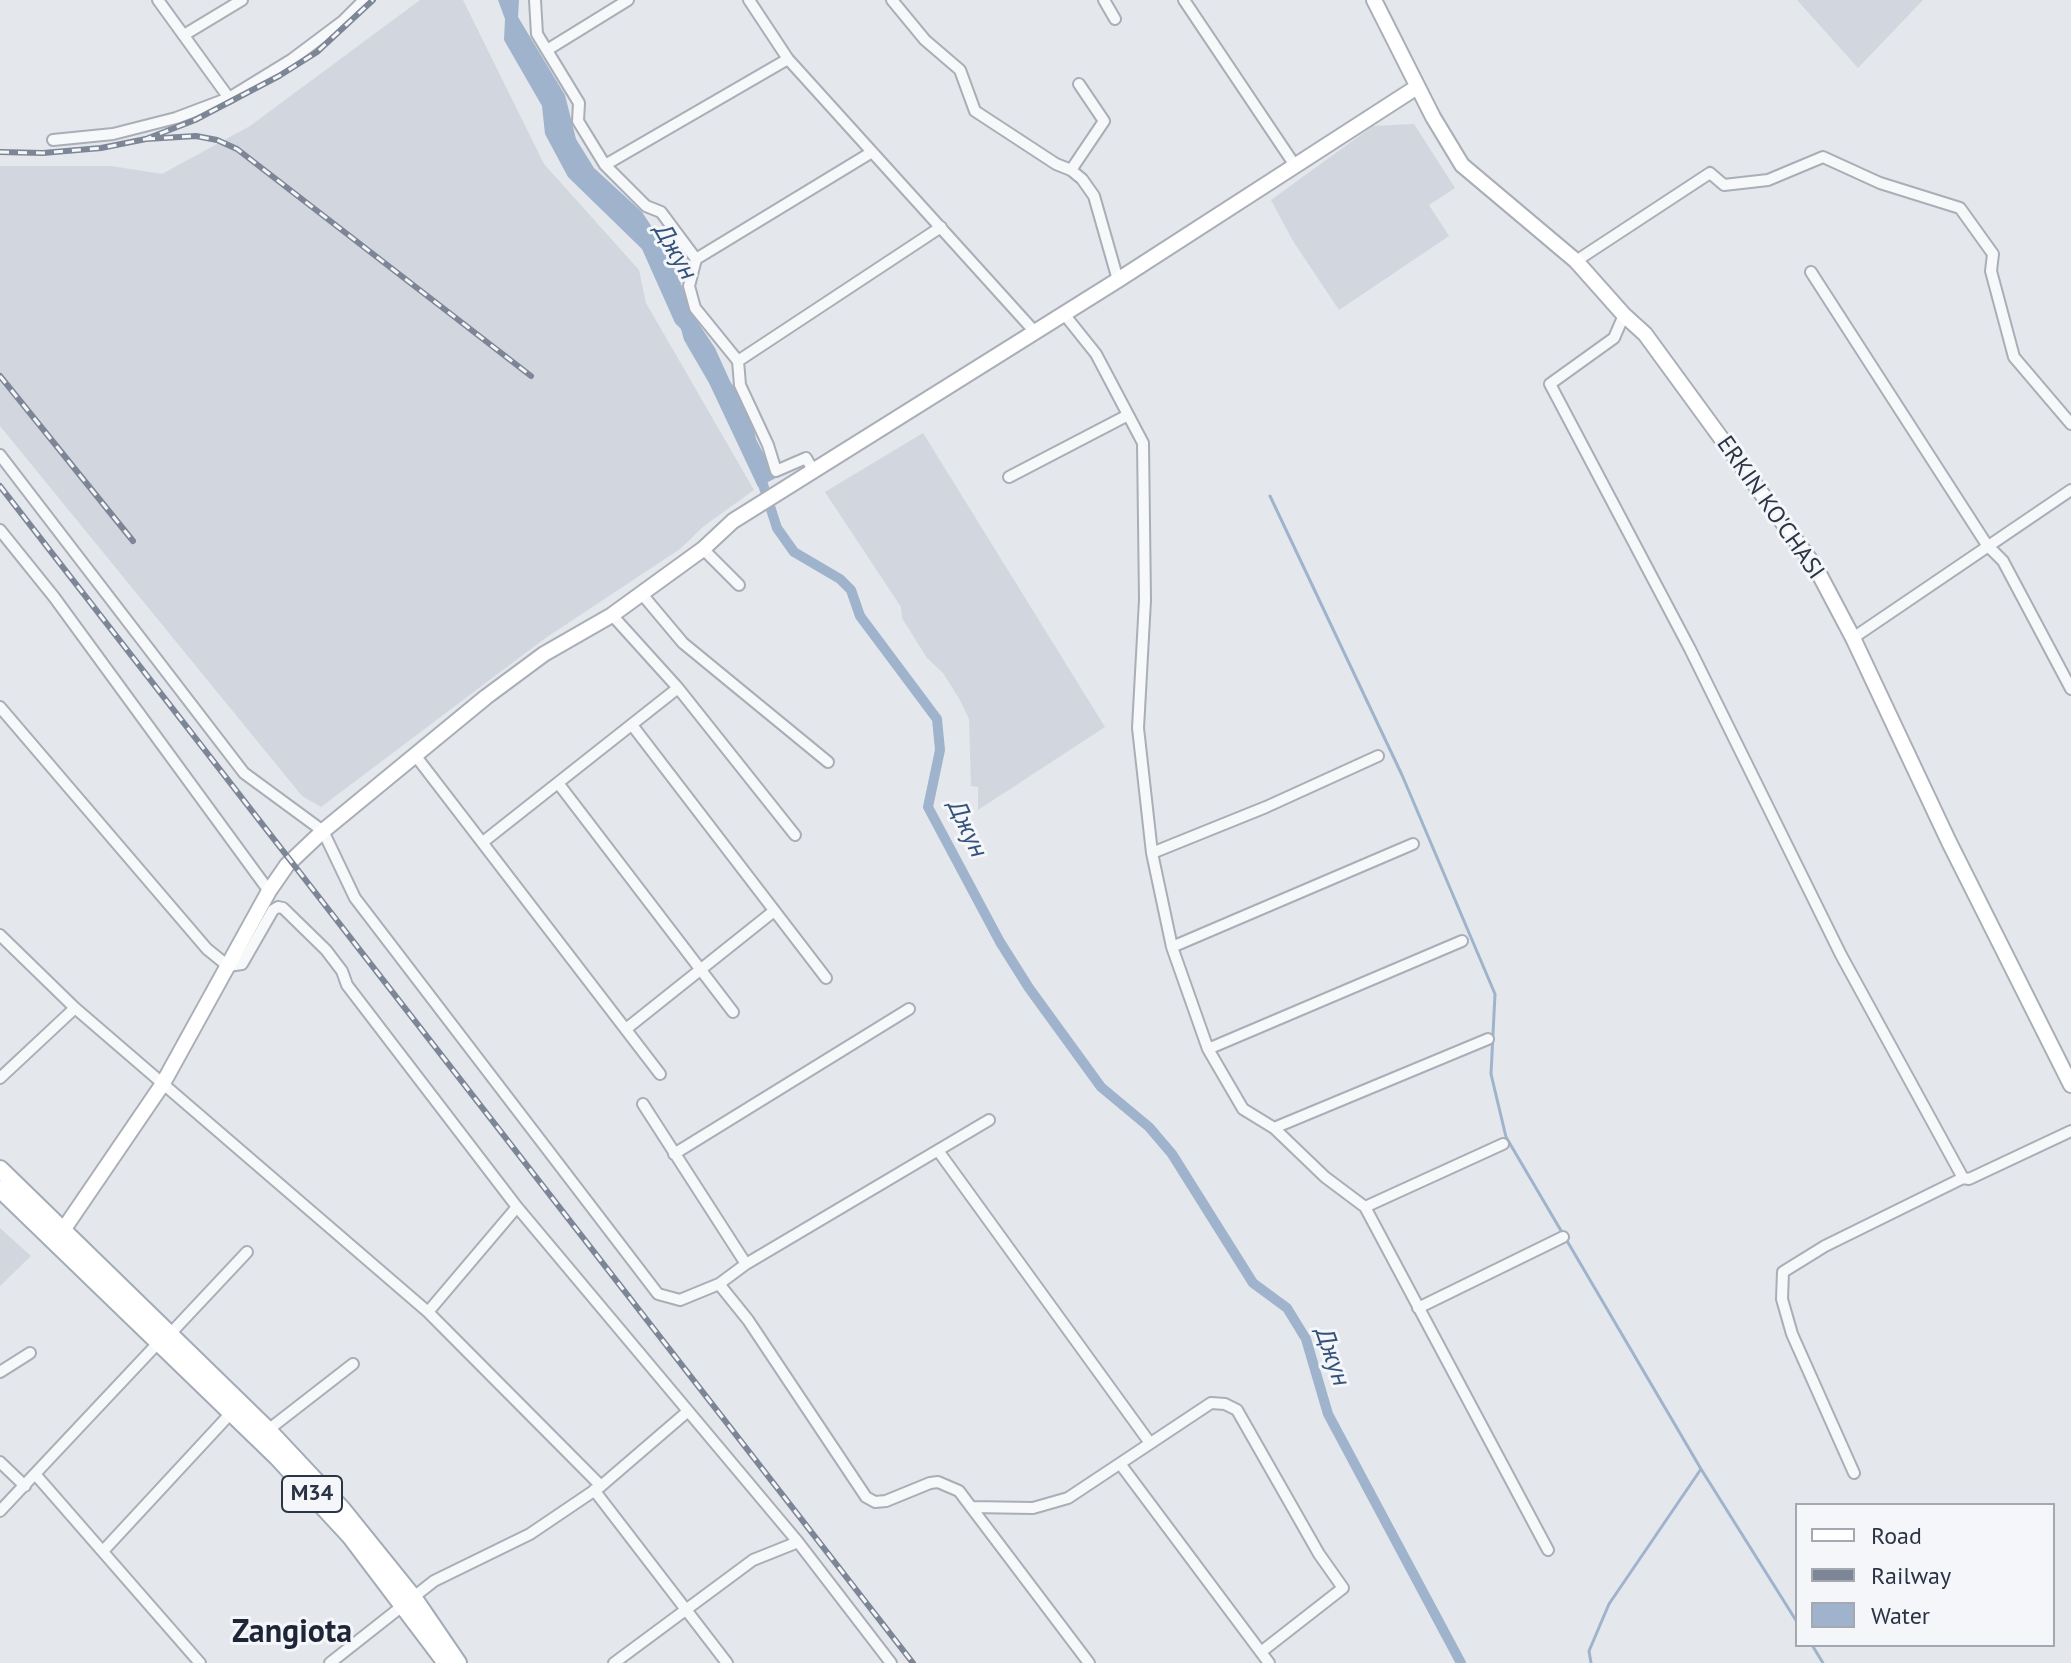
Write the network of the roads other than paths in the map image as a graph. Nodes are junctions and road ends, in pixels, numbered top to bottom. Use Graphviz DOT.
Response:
graph roads {
  1 [pos="158,0"];
  2 [pos="242,0"];
  3 [pos="364,0"];
  4 [pos="535,0"];
  5 [pos="628,0"];
  6 [pos="749,0"];
  7 [pos="892,0"];
  8 [pos="1184,0"];
  9 [pos="1374,0"];
  10 [pos="1106,1"];
  11 [pos="1115,19"];
  12 [pos="184,35"];
  13 [pos="547,50"];
  14 [pos="788,59"];
  15 [pos="1079,84"];
  16 [pos="1417,87"];
  17 [pos="229,98"];
  18 [pos="53,140"];
  19 [pos="872,152"];
  20 [pos="1294,164"];
  21 [pos="605,165"];
  22 [pos="1071,170"];
  23 [pos="941,227"];
  24 [pos="696,259"];
  25 [pos="1576,261"];
  26 [pos="1811,272"];
  27 [pos="1118,280"];
  28 [pos="1064,314"];
  29 [pos="1624,315"];
  30 [pos="1035,332"];
  31 [pos="738,361"];
  32 [pos="1128,415"];
  33 [pos="2071,424"];
  34 [pos="0,455"];
  35 [pos="813,470"];
  36 [pos="1009,477"];
  37 [pos="2071,490"];
  38 [pos="0,530"];
  39 [pos="1987,545"];
  40 [pos="703,549"];
  41 [pos="739,585"];
  42 [pos="641,593"];
  43 [pos="612,615"];
  44 [pos="1853,638"];
  45 [pos="678,688"];
  46 [pos="2071,689"];
  47 [pos="0,707"];
  48 [pos="632,725"];
  49 [pos="415,755"];
  50 [pos="1378,756"];
  51 [pos="828,762"];
  52 [pos="558,783"];
  53 [pos="323,831"];
  54 [pos="795,835"];
  55 [pos="483,842"];
  56 [pos="1413,844"];
  57 [pos="1152,853"];
  58 [pos="269,891"];
  59 [pos="774,911"];
  60 [pos="0,935"];
  61 [pos="1462,941"];
  62 [pos="1172,947"];
  63 [pos="228,966"];
  64 [pos="703,970"];
  65 [pos="826,978"];
  66 [pos="75,1008"];
  67 [pos="909,1009"];
  68 [pos="733,1012"];
  69 [pos="626,1029"];
  70 [pos="1488,1039"];
  71 [pos="1208,1049"];
  72 [pos="660,1074"];
  73 [pos="0,1078"];
  74 [pos="162,1085"];
  75 [pos="2071,1085"];
  76 [pos="643,1104"];
  77 [pos="989,1120"];
  78 [pos="1274,1128"];
  79 [pos="2071,1131"];
  80 [pos="1503,1144"];
  81 [pos="939,1152"];
  82 [pos="674,1154"];
  83 [pos="0,1169"];
  84 [pos="1963,1178"];
  85 [pos="0,1189"];
  86 [pos="517,1207"];
  87 [pos="1365,1207"];
  88 [pos="59,1237"];
  89 [pos="1563,1237"];
  90 [pos="247,1252"];
  91 [pos="746,1264"];
  92 [pos="719,1284"];
  93 [pos="1418,1308"];
  94 [pos="428,1312"];
  95 [pos="164,1338"];
  96 [pos="30,1353"];
  97 [pos="353,1364"];
  98 [pos="0,1372"];
  99 [pos="687,1412"];
  100 [pos="231,1413"];
  101 [pos="268,1430"];
  102 [pos="1150,1443"];
  103 [pos="0,1462"];
  104 [pos="1121,1465"];
  105 [pos="1854,1473"];
  106 [pos="35,1474"];
  107 [pos="25,1486"];
  108 [pos="598,1488"];
  109 [pos="971,1507"];
  110 [pos="0,1511"];
  111 [pos="798,1542"];
  112 [pos="104,1550"];
  113 [pos="1548,1550"];
  114 [pos="409,1601"];
  115 [pos="686,1610"];
  116 [pos="1261,1652"];
  117 [pos="200,1663"];
  118 [pos="330,1663"];
  119 [pos="446,1663"];
  120 [pos="458,1663"];
  121 [pos="614,1663"];
  122 [pos="727,1663"];
  123 [pos="891,1663"];
  124 [pos="1089,1663"];
  125 [pos="1269,1663"];
  1 -- 12 [label="street"];
  2 -- 12 [label="street"];
  3 -- 17 [label="street"];
  4 -- 13 [label="street"];
  5 -- 13 [label="street"];
  6 -- 14 [label="street"];
  7 -- 22 [label="street"];
  8 -- 20 [label="street"];
  9 -- 16 [label="main road, ERKIN KO'CHASI"];
  10 -- 11 [label="street"];
  12 -- 17 [label="street"];
  13 -- 21 [label="street"];
  14 -- 19 [label="street"];
  14 -- 21 [label="street"];
  15 -- 22 [label="street"];
  16 -- 20 [label="main road"];
  16 -- 25 [label="main road, ERKIN KO'CHASI"];
  17 -- 18 [label="street"];
  19 -- 23 [label="street"];
  19 -- 24 [label="street"];
  20 -- 27 [label="main road"];
  21 -- 24 [label="street"];
  22 -- 27 [label="street"];
  23 -- 30 [label="street"];
  23 -- 31 [label="street"];
  24 -- 31 [label="street"];
  25 -- 29 [label="main road, ERKIN KO'CHASI"];
  25 -- 33 [label="street"];
  26 -- 39 [label="street"];
  27 -- 28 [label="main road"];
  28 -- 30 [label="main road"];
  28 -- 32 [label="street"];
  29 -- 44 [label="main road, ERKIN KO'CHASI"];
  29 -- 84 [label="street"];
  30 -- 35 [label="main road"];
  31 -- 35 [label="street"];
  32 -- 36 [label="street"];
  32 -- 57 [label="street"];
  34 -- 53 [label="street"];
  35 -- 40 [label="main road"];
  37 -- 39 [label="street"];
  38 -- 58 [label="street"];
  39 -- 44 [label="street"];
  39 -- 46 [label="street"];
  40 -- 41 [label="street"];
  40 -- 42 [label="main road"];
  42 -- 43 [label="main road"];
  42 -- 51 [label="street"];
  43 -- 45 [label="street"];
  43 -- 49 [label="main road"];
  44 -- 75 [label="main road, ERKIN KO'CHASI"];
  45 -- 48 [label="street"];
  45 -- 54 [label="street"];
  47 -- 63 [label="street"];
  48 -- 52 [label="street"];
  48 -- 59 [label="street"];
  49 -- 53 [label="main road"];
  49 -- 55 [label="street"];
  50 -- 57 [label="street"];
  52 -- 55 [label="street"];
  52 -- 64 [label="street"];
  53 -- 58 [label="main road"];
  53 -- 92 [label="street"];
  55 -- 69 [label="street"];
  56 -- 62 [label="street"];
  57 -- 62 [label="street"];
  58 -- 63 [label="main road"];
  59 -- 64 [label="street"];
  59 -- 65 [label="street"];
  60 -- 66 [label="street"];
  61 -- 71 [label="street"];
  62 -- 71 [label="street"];
  63 -- 74 [label="main road"];
  63 -- 86 [label="street"];
  64 -- 68 [label="street"];
  64 -- 69 [label="street"];
  66 -- 73 [label="street"];
  66 -- 74 [label="street"];
  67 -- 82 [label="street"];
  69 -- 72 [label="street"];
  70 -- 78 [label="street"];
  71 -- 78 [label="street"];
  74 -- 88 [label="main road"];
  74 -- 94 [label="street"];
  76 -- 82 [label="street"];
  77 -- 81 [label="street"];
  78 -- 87 [label="street"];
  79 -- 84 [label="street"];
  80 -- 87 [label="street"];
  81 -- 91 [label="street"];
  81 -- 102 [label="street"];
  82 -- 91 [label="street"];
  83 -- 88 [label="main road, M34"];
  84 -- 105 [label="street"];
  85 -- 88 [label="main road, M34"];
  86 -- 94 [label="street"];
  86 -- 99 [label="street"];
  87 -- 93 [label="street"];
  88 -- 95 [label="main road, M34"];
  89 -- 93 [label="street"];
  90 -- 95 [label="street"];
  91 -- 92 [label="street"];
  92 -- 109 [label="street"];
  93 -- 113 [label="street"];
  94 -- 108 [label="street"];
  95 -- 100 [label="main road, M34"];
  95 -- 101 [label="main road, M34"];
  95 -- 106 [label="street"];
  96 -- 98 [label="street"];
  97 -- 101 [label="street"];
  99 -- 108 [label="street"];
  99 -- 111 [label="street"];
  100 -- 112 [label="street"];
  100 -- 114 [label="main road, M34"];
  101 -- 114 [label="main road, M34"];
  102 -- 104 [label="street"];
  102 -- 116 [label="street"];
  103 -- 107 [label="street"];
  104 -- 109 [label="street"];
  104 -- 116 [label="street"];
  106 -- 107 [label="street"];
  106 -- 112 [label="street"];
  107 -- 110 [label="street"];
  108 -- 114 [label="street"];
  108 -- 115 [label="street"];
  109 -- 124 [label="street"];
  111 -- 115 [label="street"];
  111 -- 123 [label="street"];
  112 -- 117 [label="street"];
  114 -- 118 [label="street"];
  114 -- 119 [label="main road, M34"];
  114 -- 120 [label="main road, M34"];
  115 -- 121 [label="street"];
  115 -- 122 [label="street"];
  116 -- 125 [label="street"];
}
